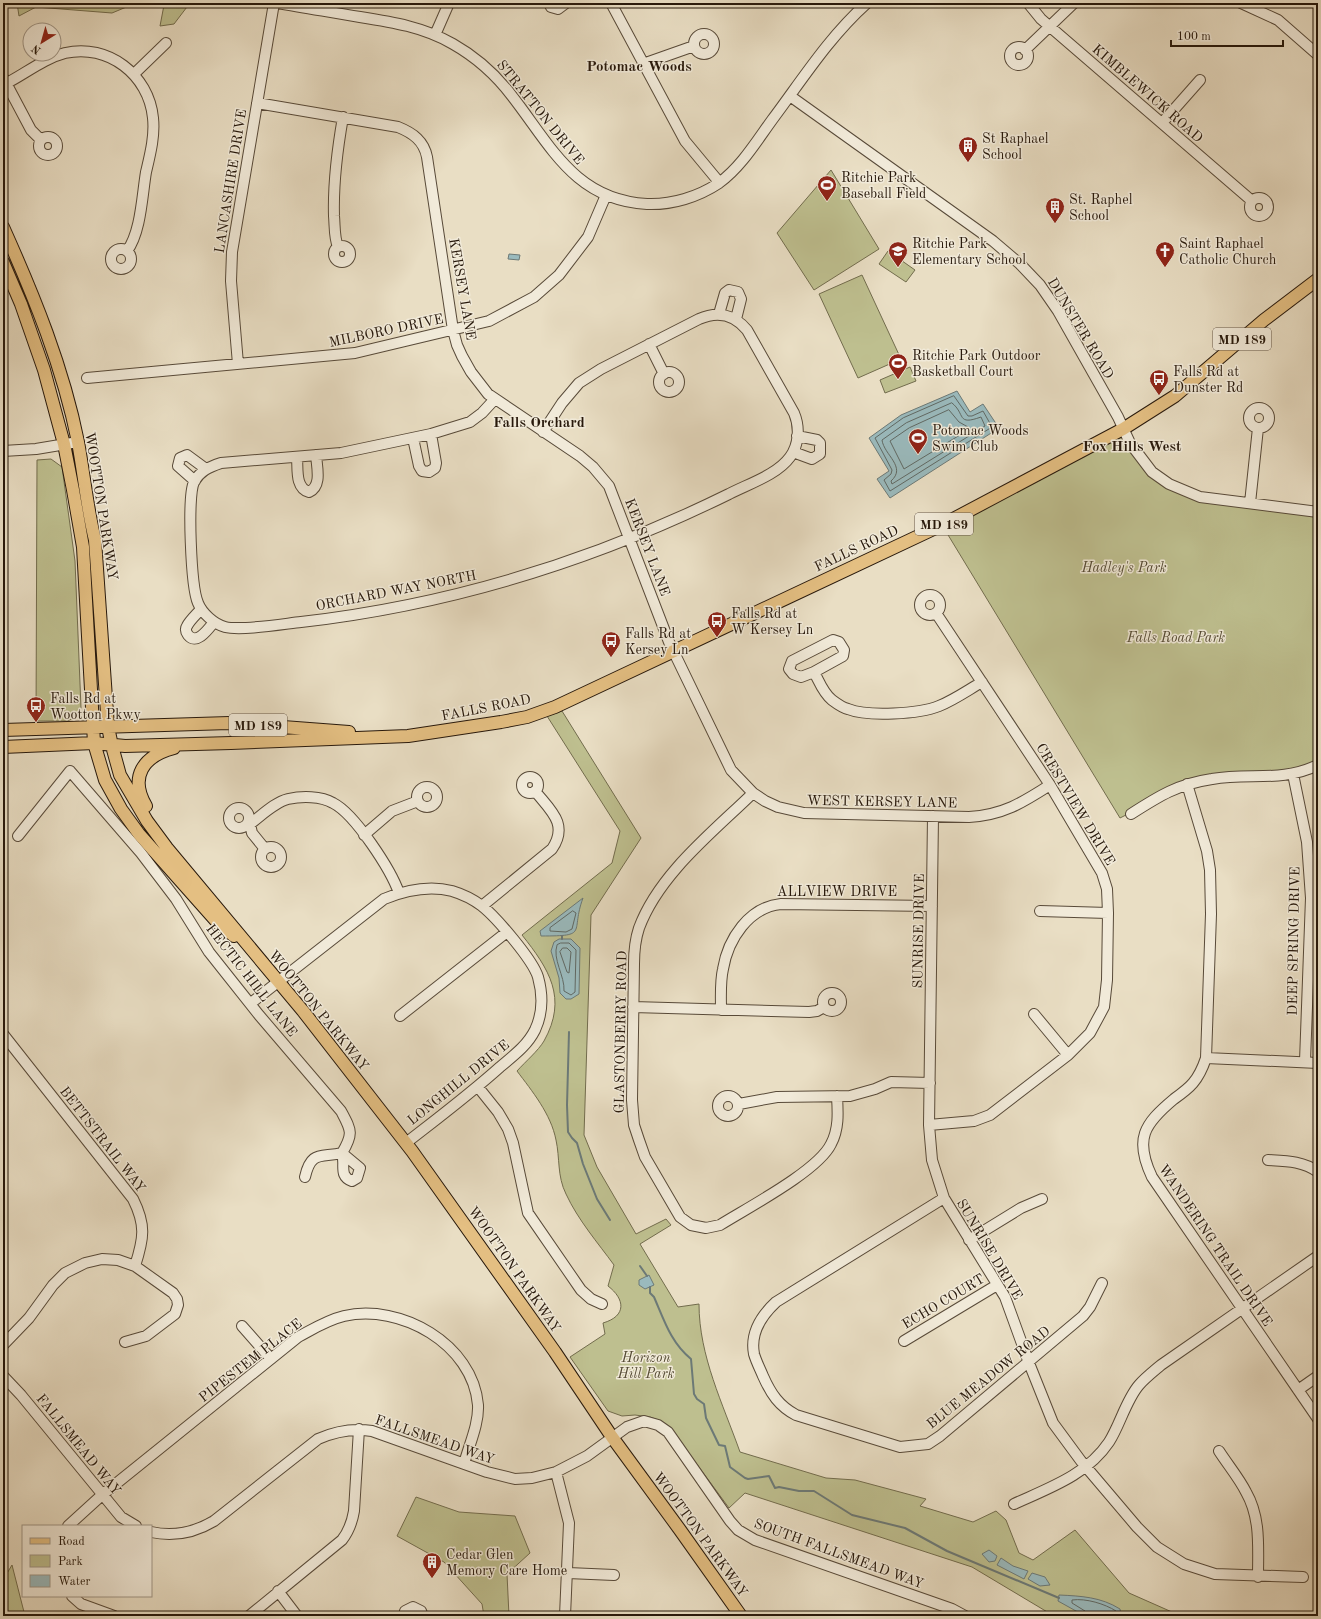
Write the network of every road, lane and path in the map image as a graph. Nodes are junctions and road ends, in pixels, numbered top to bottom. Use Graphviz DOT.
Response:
graph roads {
  1 [pos="274,3"];
  2 [pos="278,3"];
  3 [pos="449,3"];
  4 [pos="548,3"];
  5 [pos="566,3"];
  6 [pos="611,3"];
  7 [pos="867,3"];
  8 [pos="1028,3"];
  9 [pos="1074,3"];
  10 [pos="1241,3"];
  11 [pos="1050,26"];
  12 [pos="435,35"];
  13 [pos="166,43"];
  14 [pos="694,46"];
  15 [pos="1025,50"];
  16 [pos="1318,55"];
  17 [pos="643,64"];
  18 [pos="134,74"];
  19 [pos="1200,80"];
  20 [pos="4,82"];
  21 [pos="790,96"];
  22 [pos="257,103"];
  23 [pos="343,117"];
  24 [pos="1162,124"];
  25 [pos="41,140"];
  26 [pos="719,182"];
  27 [pos="606,195"];
  28 [pos="1252,201"];
  29 [pos="3,227"];
  30 [pos="338,247"];
  31 [pos="127,251"];
  32 [pos="3,262"];
  33 [pos="1318,279"];
  34 [pos="719,314"];
  35 [pos="736,319"];
  36 [pos="453,330"];
  37 [pos="649,344"];
  38 [pos="238,364"];
  39 [pos="664,374"];
  40 [pos="87,378"];
  41 [pos="494,400"];
  42 [pos="1258,428"];
  43 [pos="1123,429"];
  44 [pos="543,432"];
  45 [pos="431,434"];
  46 [pos="797,436"];
  47 [pos="413,438"];
  48 [pos="78,442"];
  49 [pos="64,444"];
  50 [pos="3,451"];
  51 [pos="793,452"];
  52 [pos="316,455"];
  53 [pos="297,457"];
  54 [pos="206,469"];
  55 [pos="195,481"];
  56 [pos="1250,503"];
  57 [pos="1318,512"];
  58 [pos="630,539"];
  59 [pos="201,609"];
  60 [pos="936,613"];
  61 [pos="214,622"];
  62 [pos="675,652"];
  63 [pos="814,672"];
  64 [pos="982,682"];
  65 [pos="93,727"];
  66 [pos="108,727"];
  67 [pos="3,730"];
  68 [pos="408,736"];
  69 [pos="94,744"];
  70 [pos="201,744"];
  71 [pos="112,746"];
  72 [pos="3,747"];
  73 [pos="1318,765"];
  74 [pos="1293,774"];
  75 [pos="1187,784"];
  76 [pos="1050,785"];
  77 [pos="535,791"];
  78 [pos="753,793"];
  79 [pos="418,801"];
  80 [pos="1131,814"];
  81 [pos="933,816"];
  82 [pos="364,835"];
  83 [pos="18,836"];
  84 [pos="265,849"];
  85 [pos="193,877"];
  86 [pos="399,893"];
  87 [pos="482,906"];
  88 [pos="932,906"];
  89 [pos="1040,912"];
  90 [pos="1108,913"];
  91 [pos="507,932"];
  92 [pos="251,950"];
  93 [pos="278,982"];
  94 [pos="251,1003"];
  95 [pos="633,1007"];
  96 [pos="824,1007"];
  97 [pos="721,1010"];
  98 [pos="1034,1014"];
  99 [pos="400,1016"];
  100 [pos="3,1034"];
  101 [pos="1068,1055"];
  102 [pos="1206,1058"];
  103 [pos="1305,1061"];
  104 [pos="1318,1063"];
  105 [pos="930,1083"];
  106 [pos="478,1087"];
  107 [pos="837,1096"];
  108 [pos="739,1104"];
  109 [pos="929,1125"];
  110 [pos="406,1143"];
  111 [pos="1268,1160"];
  112 [pos="1318,1172"];
  113 [pos="305,1177"];
  114 [pos="944,1198"];
  115 [pos="1042,1199"];
  116 [pos="969,1240"];
  117 [pos="1318,1256"];
  118 [pos="135,1266"];
  119 [pos="1102,1283"];
  120 [pos="997,1285"];
  121 [pos="602,1304"];
  122 [pos="1242,1309"];
  123 [pos="242,1326"];
  124 [pos="904,1341"];
  125 [pos="125,1342"];
  126 [pos="3,1345"];
  127 [pos="271,1359"];
  128 [pos="1029,1363"];
  129 [pos="3,1376"];
  130 [pos="1318,1376"];
  131 [pos="1298,1390"];
  132 [pos="1318,1419"];
  133 [pos="359,1429"];
  134 [pos="612,1438"];
  135 [pos="1219,1451"];
  136 [pos="464,1464"];
  137 [pos="1086,1467"];
  138 [pos="556,1472"];
  139 [pos="102,1495"];
  140 [pos="1014,1504"];
  141 [pos="69,1525"];
  142 [pos="134,1525"];
  143 [pos="152,1532"];
  144 [pos="568,1573"];
  145 [pos="614,1575"];
  146 [pos="1258,1576"];
  147 [pos="1303,1577"];
  148 [pos="278,1591"];
  149 [pos="73,1597"];
  150 [pos="114,1616"];
  151 [pos="249,1616"];
  152 [pos="297,1616"];
  153 [pos="404,1616"];
  154 [pos="423,1616"];
  155 [pos="565,1616"];
  156 [pos="741,1616"];
  157 [pos="965,1616"];
  1 -- 22 [label="street, LANCASHIRE DRIVE"];
  2 -- 12 [label="street, STRATTON DRIVE"];
  3 -- 12 [label="street"];
  4 -- 5 [label="street"];
  6 -- 17 [label="street"];
  7 -- 21 [label="street, STRATTON DRIVE"];
  8 -- 11 [label="street, KIMBLEWICK ROAD"];
  9 -- 11 [label="street"];
  10 -- 16 [label="street"];
  11 -- 15 [label="street"];
  11 -- 24 [label="street, KIMBLEWICK ROAD"];
  12 -- 27 [label="street, STRATTON DRIVE"];
  13 -- 18 [label="street"];
  14 -- 17 [label="street"];
  17 -- 26 [label="street"];
  18 -- 20 [label="street"];
  18 -- 31 [label="street"];
  19 -- 24 [label="street"];
  20 -- 25 [label="street"];
  21 -- 26 [label="street, STRATTON DRIVE"];
  21 -- 43 [label="street, DUNSTER ROAD"];
  22 -- 23 [label="street, KERSEY LANE"];
  22 -- 38 [label="street, LANCASHIRE DRIVE"];
  23 -- 30 [label="street"];
  23 -- 36 [label="street, KERSEY LANE"];
  24 -- 28 [label="street, KIMBLEWICK ROAD"];
  26 -- 27 [label="street, STRATTON DRIVE"];
  27 -- 36 [label="street, MILBORO DRIVE"];
  29 -- 48 [label="main road, WOOTTON PARKWAY"];
  32 -- 49 [label="main road, WOOTTON PARKWAY"];
  33 -- 43 [label="main road, FALLS ROAD / MD 189"];
  34 -- 35 [label="street"];
  34 -- 35 [label="street"];
  34 -- 37 [label="street"];
  35 -- 46 [label="street"];
  36 -- 38 [label="street, MILBORO DRIVE"];
  36 -- 41 [label="street, KERSEY LANE"];
  37 -- 39 [label="street"];
  37 -- 44 [label="street"];
  38 -- 40 [label="street, MILBORO DRIVE"];
  41 -- 44 [label="street, KERSEY LANE"];
  41 -- 45 [label="street"];
  42 -- 56 [label="street"];
  43 -- 56 [label="street, DUNSTER ROAD"];
  43 -- 62 [label="main road, FALLS ROAD / MD 189"];
  44 -- 58 [label="street, KERSEY LANE"];
  45 -- 47 [label="street"];
  45 -- 47 [label="street"];
  46 -- 51 [label="street"];
  46 -- 51 [label="street"];
  47 -- 52 [label="street"];
  48 -- 49 [label="street"];
  48 -- 66 [label="main road, WOOTTON PARKWAY"];
  49 -- 50 [label="street"];
  49 -- 65 [label="main road, WOOTTON PARKWAY"];
  51 -- 58 [label="street, ORCHARD WAY NORTH"];
  52 -- 53 [label="street"];
  52 -- 53 [label="street"];
  53 -- 54 [label="street"];
  54 -- 55 [label="street"];
  54 -- 55 [label="street"];
  55 -- 59 [label="street"];
  56 -- 57 [label="street, DUNSTER ROAD"];
  58 -- 61 [label="street, ORCHARD WAY NORTH"];
  58 -- 62 [label="street, KERSEY LANE"];
  59 -- 61 [label="street"];
  59 -- 61 [label="street"];
  60 -- 64 [label="street, CRESTVIEW DRIVE"];
  62 -- 68 [label="main road, FALLS ROAD / MD 189"];
  62 -- 78 [label="street, WEST KERSEY LANE"];
  63 -- 63 [label="street"];
  63 -- 64 [label="street"];
  64 -- 76 [label="street, CRESTVIEW DRIVE"];
  65 -- 66 [label="main road, FALLS ROAD / MD 189"];
  65 -- 67 [label="main road, FALLS ROAD / MD 189"];
  65 -- 69 [label="main road, WOOTTON PARKWAY"];
  66 -- 68 [label="main road, FALLS ROAD / MD 189"];
  66 -- 71 [label="main road, WOOTTON PARKWAY"];
  68 -- 70 [label="main road, FALLS ROAD / MD 189"];
  69 -- 71 [label="main road, FALLS ROAD / MD 189"];
  69 -- 72 [label="main road, FALLS ROAD / MD 189"];
  69 -- 92 [label="main road, WOOTTON PARKWAY"];
  70 -- 71 [label="main road, FALLS ROAD / MD 189"];
  70 -- 85 [label="main road"];
  71 -- 85 [label="main road, WOOTTON PARKWAY"];
  73 -- 74 [label="street"];
  74 -- 75 [label="street"];
  74 -- 103 [label="street, DEEP SPRING DRIVE"];
  75 -- 80 [label="street"];
  75 -- 102 [label="street, WANDERING TRAIL DRIVE"];
  76 -- 81 [label="street, WEST KERSEY LANE"];
  76 -- 90 [label="street, CRESTVIEW DRIVE"];
  77 -- 87 [label="street"];
  78 -- 81 [label="street, WEST KERSEY LANE"];
  78 -- 95 [label="street, GLASTONBERRY ROAD"];
  79 -- 82 [label="street"];
  81 -- 88 [label="street, SUNRISE DRIVE"];
  82 -- 84 [label="street"];
  82 -- 86 [label="street"];
  83 -- 94 [label="street, HECTIC HILL LANE"];
  85 -- 92 [label="main road, WOOTTON PARKWAY"];
  86 -- 87 [label="street, LONGHILL DRIVE"];
  86 -- 93 [label="street, LONGHILL DRIVE"];
  87 -- 91 [label="street, LONGHILL DRIVE"];
  88 -- 97 [label="street, ALLVIEW DRIVE"];
  88 -- 105 [label="street, SUNRISE DRIVE"];
  89 -- 90 [label="street"];
  90 -- 101 [label="street, CRESTVIEW DRIVE"];
  91 -- 99 [label="street"];
  91 -- 106 [label="street, LONGHILL DRIVE"];
  92 -- 93 [label="main road, WOOTTON PARKWAY"];
  93 -- 94 [label="street, LONGHILL DRIVE"];
  93 -- 110 [label="main road, WOOTTON PARKWAY"];
  94 -- 113 [label="street, HECTIC HILL LANE"];
  95 -- 97 [label="street"];
  95 -- 107 [label="street, GLASTONBERRY ROAD"];
  96 -- 97 [label="street"];
  98 -- 101 [label="street"];
  100 -- 118 [label="street, BETTSTRAIL WAY"];
  101 -- 109 [label="street, CRESTVIEW DRIVE"];
  102 -- 103 [label="street"];
  102 -- 122 [label="street, WANDERING TRAIL DRIVE"];
  103 -- 104 [label="street"];
  105 -- 107 [label="street"];
  105 -- 109 [label="street, SUNRISE DRIVE"];
  106 -- 110 [label="street, LONGHILL DRIVE"];
  106 -- 121 [label="street"];
  107 -- 108 [label="street"];
  109 -- 114 [label="street, SUNRISE DRIVE"];
  110 -- 134 [label="main road, WOOTTON PARKWAY"];
  111 -- 112 [label="street"];
  114 -- 116 [label="street, SUNRISE DRIVE"];
  114 -- 128 [label="street, BLUE MEADOW ROAD"];
  115 -- 116 [label="street"];
  116 -- 120 [label="street, SUNRISE DRIVE"];
  117 -- 122 [label="street"];
  118 -- 125 [label="street"];
  118 -- 126 [label="street"];
  119 -- 128 [label="street, BLUE MEADOW ROAD"];
  120 -- 124 [label="street, ECHO COURT"];
  120 -- 128 [label="street, SUNRISE DRIVE"];
  122 -- 131 [label="street, WANDERING TRAIL DRIVE"];
  122 -- 137 [label="street"];
  123 -- 127 [label="street"];
  127 -- 136 [label="street, PIPESTEM PLACE"];
  127 -- 139 [label="street, PIPESTEM PLACE"];
  128 -- 137 [label="street, SUNRISE DRIVE"];
  129 -- 139 [label="street, FALLSMEAD WAY"];
  130 -- 131 [label="street"];
  131 -- 132 [label="street, WANDERING TRAIL DRIVE"];
  133 -- 136 [label="street, FALLSMEAD WAY"];
  133 -- 143 [label="street, FALLSMEAD WAY"];
  133 -- 148 [label="street"];
  134 -- 138 [label="street, FALLSMEAD WAY"];
  134 -- 156 [label="main road, WOOTTON PARKWAY"];
  134 -- 157 [label="street, SOUTH FALLSMEAD WAY"];
  135 -- 146 [label="street"];
  136 -- 138 [label="street, FALLSMEAD WAY"];
  137 -- 140 [label="street"];
  137 -- 146 [label="street, SUNRISE DRIVE"];
  138 -- 144 [label="street"];
  139 -- 141 [label="street, PIPESTEM PLACE"];
  139 -- 142 [label="street, FALLSMEAD WAY"];
  144 -- 145 [label="street"];
  144 -- 155 [label="street"];
  146 -- 147 [label="street, SUNRISE DRIVE"];
  148 -- 151 [label="street"];
  148 -- 152 [label="street"];
  149 -- 150 [label="street"];
  153 -- 154 [label="street"];
}
